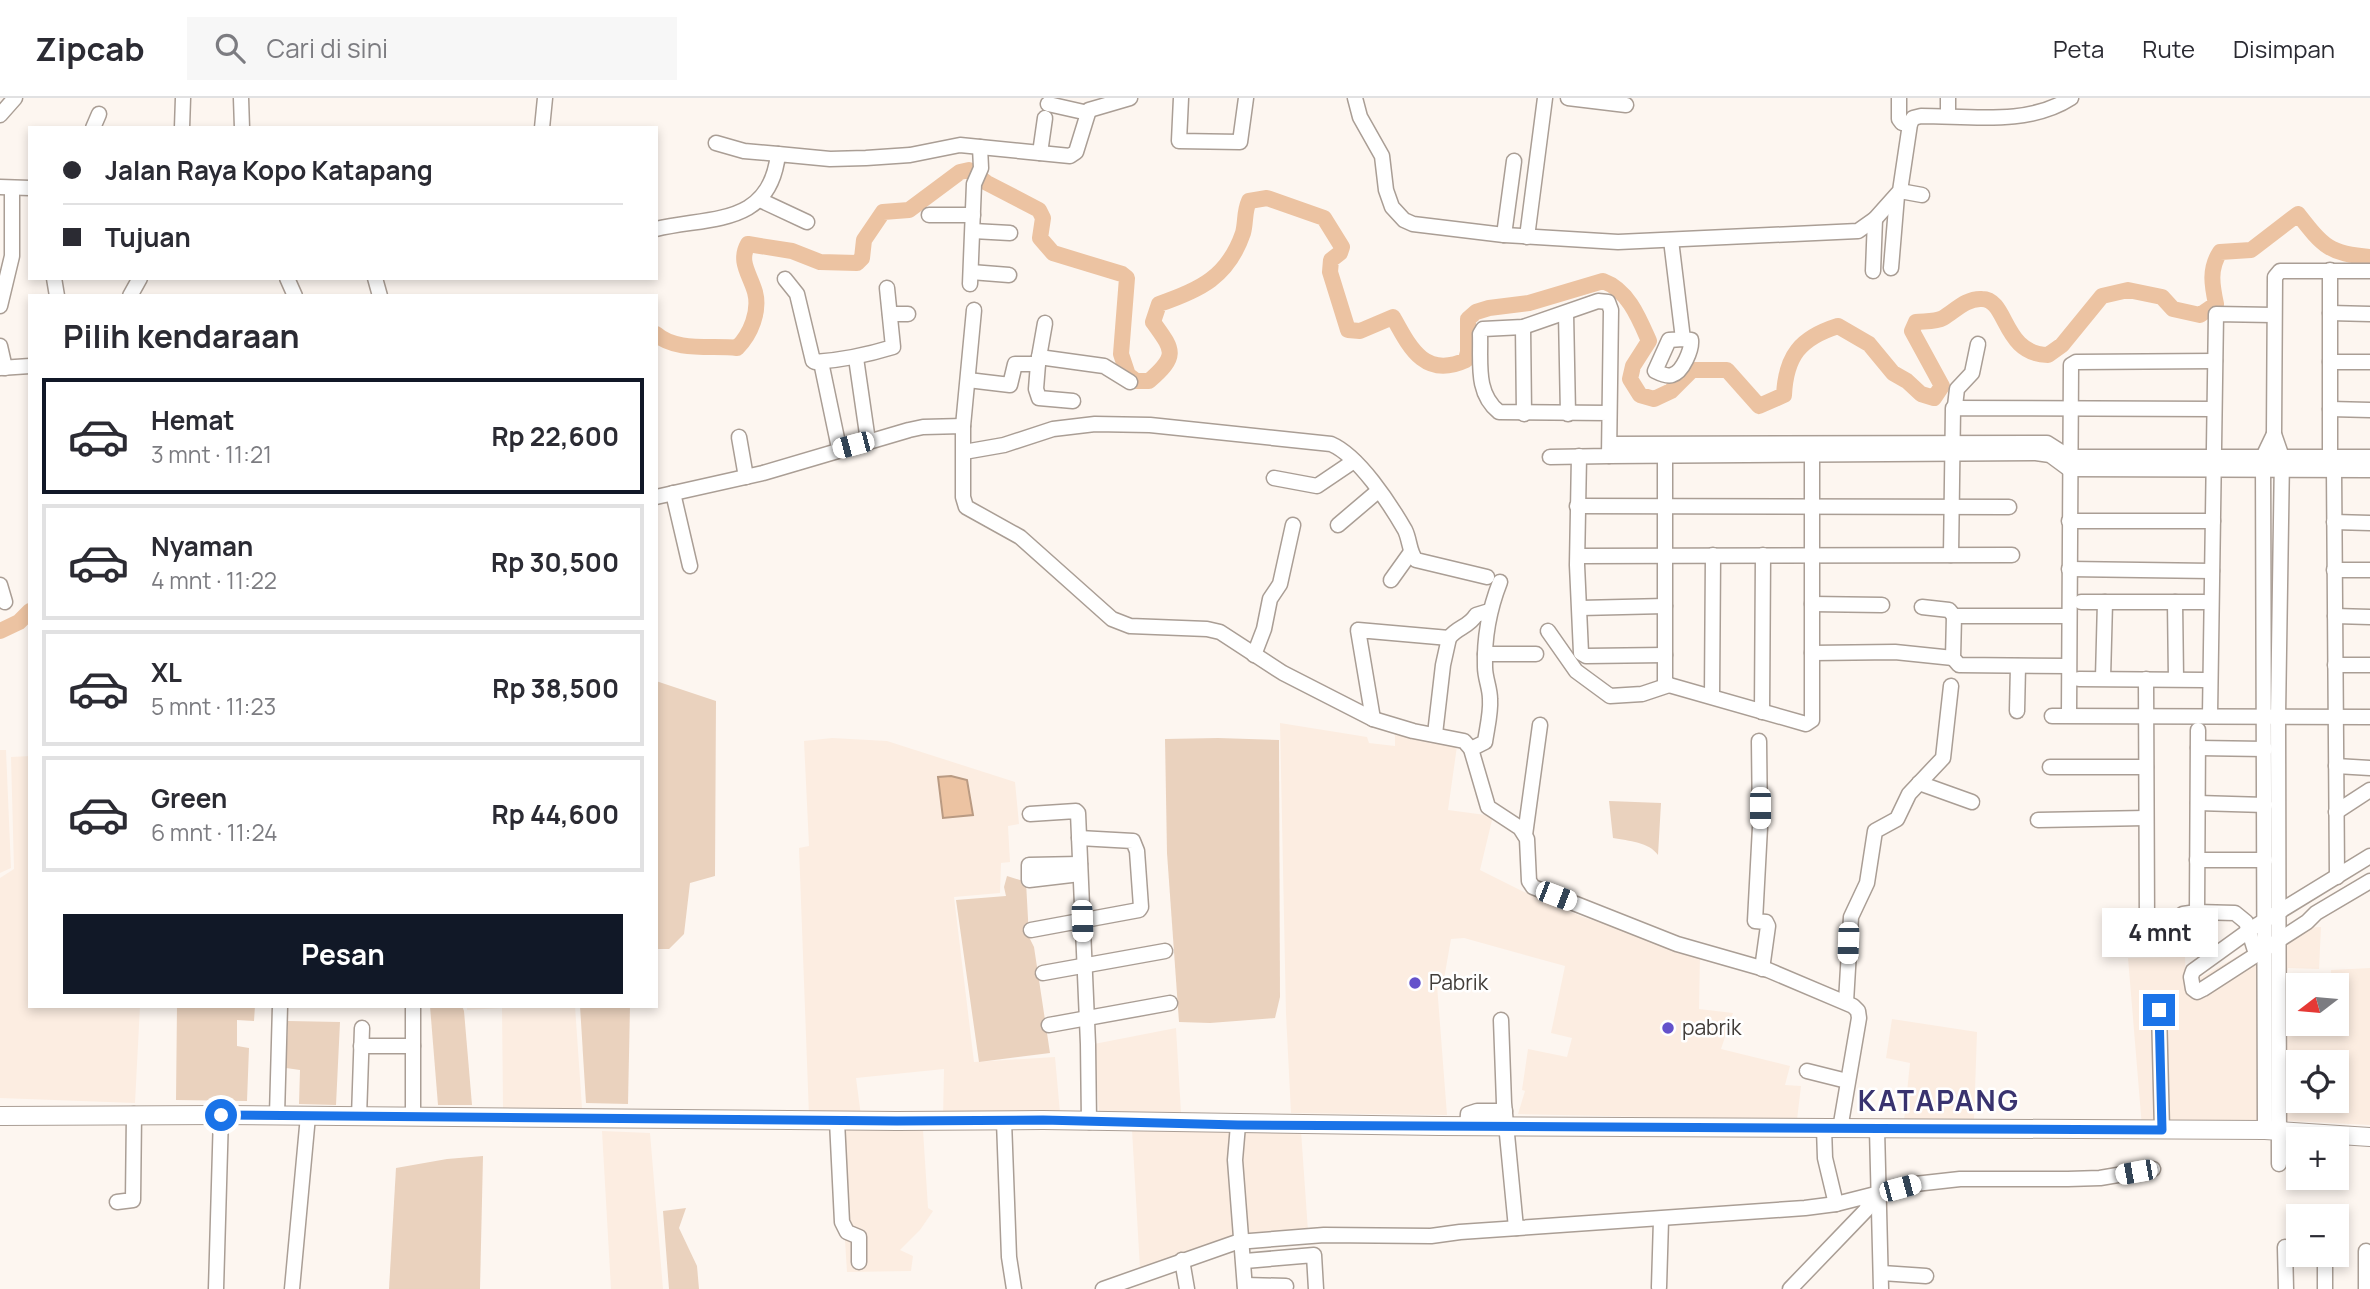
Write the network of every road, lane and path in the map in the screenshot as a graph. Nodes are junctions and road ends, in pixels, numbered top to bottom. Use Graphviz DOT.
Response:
graph roads {
  1 [pos="15,98"];
  2 [pos="183,98"];
  3 [pos="242,98"];
  4 [pos="545,98"];
  5 [pos="1129,98"];
  6 [pos="1181,98"];
  7 [pos="1246,98"];
  8 [pos="1355,98"];
  9 [pos="1545,98"];
  10 [pos="1568,98"];
  11 [pos="1899,98"];
  12 [pos="1948,98"];
  13 [pos="2062,100"];
  14 [pos="1626,105"];
  15 [pos="1088,107"];
  16 [pos="0,115"];
  17 [pos="1948,116"];
  18 [pos="1910,124"];
  19 [pos="183,126"];
  20 [pos="242,126"];
  21 [pos="542,126"];
  22 [pos="716,143"];
  23 [pos="980,147"];
  24 [pos="1040,152"];
  25 [pos="778,155"];
  26 [pos="1514,161"];
  27 [pos="6,187"];
  28 [pos="28,188"];
  29 [pos="1898,193"];
  30 [pos="1922,195"];
  31 [pos="760,200"];
  32 [pos="929,215"];
  33 [pos="974,215"];
  34 [pos="1875,219"];
  35 [pos="807,222"];
  36 [pos="658,229"];
  37 [pos="973,230"];
  38 [pos="1010,233"];
  39 [pos="1504,235"];
  40 [pos="1527,237"];
  41 [pos="1671,240"];
  42 [pos="1891,268"];
  43 [pos="1873,271"];
  44 [pos="2330,271"];
  45 [pos="2370,271"];
  46 [pos="1009,275"];
  47 [pos="785,279"];
  48 [pos="887,288"];
  49 [pos="0,306"];
  50 [pos="974,310"];
  51 [pos="1566,313"];
  52 [pos="2330,313"];
  53 [pos="890,314"];
  54 [pos="908,314"];
  55 [pos="2370,314"];
  56 [pos="2273,315"];
  57 [pos="1045,323"];
  58 [pos="1523,327"];
  59 [pos="1683,339"];
  60 [pos="1978,344"];
  61 [pos="0,346"];
  62 [pos="856,358"];
  63 [pos="1039,361"];
  64 [pos="2215,361"];
  65 [pos="821,362"];
  66 [pos="2330,362"];
  67 [pos="2370,362"];
  68 [pos="28,366"];
  69 [pos="3,368"];
  70 [pos="968,380"];
  71 [pos="1130,382"];
  72 [pos="1073,401"];
  73 [pos="1955,406"];
  74 [pos="2070,408"];
  75 [pos="2214,409"];
  76 [pos="2330,409"];
  77 [pos="2370,410"];
  78 [pos="1609,413"];
  79 [pos="1524,414"];
  80 [pos="1568,414"];
  81 [pos="963,426"];
  82 [pos="2274,434"];
  83 [pos="739,438"];
  84 [pos="868,441"];
  85 [pos="839,449"];
  86 [pos="1665,449"];
  87 [pos="1812,449"];
  88 [pos="1951,449"];
  89 [pos="1610,450"];
  90 [pos="964,452"];
  91 [pos="1579,456"];
  92 [pos="1550,457"];
  93 [pos="2370,457"];
  94 [pos="1354,461"];
  95 [pos="2069,463"];
  96 [pos="2213,463"];
  97 [pos="2263,463"];
  98 [pos="2282,463"];
  99 [pos="2332,463"];
  100 [pos="2370,470"];
  101 [pos="746,477"];
  102 [pos="1274,478"];
  103 [pos="2263,486"];
  104 [pos="2282,486"];
  105 [pos="1378,491"];
  106 [pos="673,493"];
  107 [pos="658,496"];
  108 [pos="1665,504"];
  109 [pos="1577,506"];
  110 [pos="1812,506"];
  111 [pos="1951,507"];
  112 [pos="2009,507"];
  113 [pos="2069,521"];
  114 [pos="2213,521"];
  115 [pos="2334,522"];
  116 [pos="2370,523"];
  117 [pos="1293,525"];
  118 [pos="1338,525"];
  119 [pos="1411,552"];
  120 [pos="1665,555"];
  121 [pos="1713,555"];
  122 [pos="1763,555"];
  123 [pos="1812,555"];
  124 [pos="1951,555"];
  125 [pos="2012,555"];
  126 [pos="1578,556"];
  127 [pos="690,566"];
  128 [pos="2069,569"];
  129 [pos="2334,570"];
  130 [pos="2370,570"];
  131 [pos="2212,571"];
  132 [pos="1391,580"];
  133 [pos="0,585"];
  134 [pos="5,602"];
  135 [pos="2081,602"];
  136 [pos="2105,602"];
  137 [pos="2175,602"];
  138 [pos="2204,602"];
  139 [pos="1812,604"];
  140 [pos="1882,605"];
  141 [pos="1665,606"];
  142 [pos="1922,607"];
  143 [pos="1489,611"];
  144 [pos="1580,615"];
  145 [pos="1954,616"];
  146 [pos="2069,616"];
  147 [pos="2335,616"];
  148 [pos="2370,617"];
  149 [pos="1548,631"];
  150 [pos="1449,638"];
  151 [pos="1569,638"];
  152 [pos="1485,653"];
  153 [pos="1812,653"];
  154 [pos="1536,654"];
  155 [pos="1665,654"];
  156 [pos="1254,655"];
  157 [pos="1953,658"];
  158 [pos="2335,665"];
  159 [pos="2370,665"];
  160 [pos="2018,666"];
  161 [pos="2068,666"];
  162 [pos="2103,678"];
  163 [pos="2079,679"];
  164 [pos="2146,679"];
  165 [pos="2176,679"];
  166 [pos="2205,680"];
  167 [pos="1669,685"];
  168 [pos="1951,686"];
  169 [pos="1712,696"];
  170 [pos="2017,711"];
  171 [pos="1762,712"];
  172 [pos="2147,714"];
  173 [pos="2068,715"];
  174 [pos="2210,715"];
  175 [pos="2052,716"];
  176 [pos="2272,716"];
  177 [pos="2335,716"];
  178 [pos="2370,717"];
  179 [pos="1373,719"];
  180 [pos="1541,725"];
  181 [pos="2198,730"];
  182 [pos="1435,734"];
  183 [pos="1759,741"];
  184 [pos="2198,748"];
  185 [pos="2266,748"];
  186 [pos="1471,749"];
  187 [pos="2336,766"];
  188 [pos="2050,767"];
  189 [pos="2146,767"];
  190 [pos="2370,768"];
  191 [pos="1919,783"];
  192 [pos="2370,790"];
  193 [pos="1972,802"];
  194 [pos="2198,803"];
  195 [pos="2265,805"];
  196 [pos="2336,812"];
  197 [pos="1030,814"];
  198 [pos="2146,818"];
  199 [pos="2038,820"];
  200 [pos="1525,835"];
  201 [pos="1079,838"];
  202 [pos="2370,856"];
  203 [pos="2197,860"];
  204 [pos="2265,860"];
  205 [pos="2337,877"];
  206 [pos="2370,881"];
  207 [pos="2197,912"];
  208 [pos="2278,913"];
  209 [pos="1082,921"];
  210 [pos="2264,921"];
  211 [pos="2131,925"];
  212 [pos="2147,926"];
  213 [pos="1031,930"];
  214 [pos="2250,931"];
  215 [pos="2278,939"];
  216 [pos="1165,951"];
  217 [pos="2260,951"];
  218 [pos="1084,966"];
  219 [pos="1762,969"];
  220 [pos="1043,974"];
  221 [pos="1846,1002"];
  222 [pos="1170,1003"];
  223 [pos="280,1008"];
  224 [pos="413,1008"];
  225 [pos="2159,1010"];
  226 [pos="1086,1018"];
  227 [pos="1501,1020"];
  228 [pos="1049,1025"];
  229 [pos="362,1028"];
  230 [pos="361,1046"];
  231 [pos="413,1046"];
  232 [pos="1807,1071"];
  233 [pos="1847,1081"];
  234 [pos="134,1114"];
  235 [pos="221,1115"];
  236 [pos="277,1115"];
  237 [pos="0,1116"];
  238 [pos="308,1116"];
  239 [pos="359,1117"];
  240 [pos="413,1117"];
  241 [pos="1505,1119"];
  242 [pos="838,1121"];
  243 [pos="1004,1121"];
  244 [pos="1093,1122"];
  245 [pos="1238,1125"];
  246 [pos="1832,1129"];
  247 [pos="1877,1129"];
  248 [pos="2162,1130"];
  249 [pos="2272,1130"];
  250 [pos="2370,1137"];
  251 [pos="2279,1164"];
  252 [pos="2152,1169"];
  253 [pos="1875,1195"];
  254 [pos="1836,1201"];
  255 [pos="117,1202"];
  256 [pos="1661,1220"];
  257 [pos="1516,1228"];
  258 [pos="1243,1242"];
  259 [pos="2285,1247"];
  260 [pos="2366,1251"];
  261 [pos="1182,1260"];
  262 [pos="1245,1261"];
  263 [pos="859,1262"];
  264 [pos="2325,1267"];
  265 [pos="1882,1273"];
  266 [pos="1926,1276"];
  267 [pos="1286,1286"];
  268 [pos="1245,1287"];
  269 [pos="1659,1287"];
  270 [pos="216,1289"];
  271 [pos="292,1289"];
  272 [pos="1014,1289"];
  273 [pos="1103,1289"];
  274 [pos="1186,1289"];
  275 [pos="1316,1289"];
  276 [pos="1790,1289"];
  277 [pos="1881,1289"];
  278 [pos="2286,1289"];
  279 [pos="2325,1289"];
  280 [pos="2366,1289"];
  1 -- 16 [label="street"];
  2 -- 19 [label="street"];
  3 -- 20 [label="street"];
  4 -- 21 [label="street"];
  5 -- 15 [label="street"];
  6 -- 7 [label="street"];
  8 -- 39 [label="street"];
  9 -- 40 [label="street"];
  10 -- 14 [label="street"];
  11 -- 18 [label="street"];
  12 -- 17 [label="street"];
  13 -- 17 [label="street"];
  15 -- 24 [label="street"];
  15 -- 24 [label="street"];
  17 -- 18 [label="street"];
  18 -- 29 [label="street"];
  22 -- 25 [label="street"];
  23 -- 24 [label="street"];
  23 -- 25 [label="street"];
  23 -- 33 [label="street"];
  25 -- 31 [label="street"];
  26 -- 39 [label="street"];
  27 -- 28 [label="street"];
  27 -- 49 [label="street"];
  29 -- 30 [label="street"];
  29 -- 34 [label="street"];
  29 -- 42 [label="street"];
  31 -- 35 [label="street"];
  31 -- 36 [label="street"];
  32 -- 33 [label="street"];
  33 -- 37 [label="street"];
  34 -- 41 [label="street"];
  34 -- 43 [label="street"];
  37 -- 38 [label="street"];
  37 -- 46 [label="street"];
  39 -- 40 [label="street"];
  40 -- 41 [label="street"];
  41 -- 59 [label="street"];
  44 -- 45 [label="street"];
  44 -- 52 [label="street"];
  44 -- 56 [label="street"];
  47 -- 65 [label="street"];
  48 -- 53 [label="street"];
  50 -- 70 [label="street"];
  51 -- 58 [label="street"];
  51 -- 78 [label="street"];
  51 -- 80 [label="street"];
  52 -- 55 [label="street"];
  52 -- 66 [label="street"];
  53 -- 54 [label="street"];
  53 -- 62 [label="street"];
  56 -- 64 [label="street"];
  56 -- 82 [label="street"];
  57 -- 63 [label="street"];
  58 -- 79 [label="street"];
  58 -- 79 [label="street"];
  60 -- 73 [label="street"];
  61 -- 69 [label="street"];
  62 -- 65 [label="street"];
  62 -- 84 [label="street"];
  63 -- 70 [label="street"];
  63 -- 71 [label="street"];
  63 -- 72 [label="street"];
  64 -- 74 [label="street"];
  64 -- 75 [label="street"];
  65 -- 85 [label="street"];
  66 -- 67 [label="street"];
  66 -- 76 [label="street"];
  68 -- 69 [label="street"];
  70 -- 81 [label="street"];
  73 -- 74 [label="street"];
  73 -- 88 [label="street"];
  74 -- 75 [label="street"];
  74 -- 95 [label="street"];
  75 -- 96 [label="street"];
  76 -- 77 [label="street"];
  76 -- 99 [label="street"];
  78 -- 80 [label="street"];
  78 -- 89 [label="street"];
  79 -- 80 [label="street"];
  81 -- 84 [label="street"];
  81 -- 90 [label="street"];
  82 -- 97 [label="street"];
  82 -- 98 [label="street"];
  83 -- 101 [label="street"];
  84 -- 85 [label="street"];
  85 -- 101 [label="street"];
  86 -- 87 [label="street"];
  86 -- 89 [label="street"];
  86 -- 108 [label="street"];
  87 -- 88 [label="street"];
  87 -- 110 [label="street"];
  88 -- 95 [label="street"];
  88 -- 111 [label="street"];
  89 -- 91 [label="street"];
  90 -- 94 [label="street"];
  90 -- 156 [label="street"];
  91 -- 92 [label="street"];
  91 -- 109 [label="street"];
  93 -- 99 [label="street"];
  94 -- 102 [label="street"];
  94 -- 105 [label="street"];
  95 -- 96 [label="street"];
  95 -- 113 [label="street"];
  96 -- 97 [label="street"];
  96 -- 114 [label="street"];
  97 -- 98 [label="street"];
  97 -- 103 [label="street"];
  98 -- 99 [label="street"];
  98 -- 104 [label="street"];
  99 -- 100 [label="street"];
  99 -- 115 [label="street"];
  101 -- 106 [label="street"];
  103 -- 104 [label="street"];
  103 -- 176 [label="street"];
  104 -- 176 [label="street"];
  105 -- 118 [label="street"];
  105 -- 119 [label="street"];
  106 -- 107 [label="street"];
  106 -- 127 [label="street"];
  108 -- 109 [label="street"];
  108 -- 110 [label="street"];
  108 -- 120 [label="street"];
  109 -- 126 [label="street"];
  110 -- 111 [label="street"];
  110 -- 123 [label="street"];
  111 -- 112 [label="street"];
  111 -- 124 [label="street"];
  113 -- 114 [label="street"];
  113 -- 128 [label="street"];
  114 -- 131 [label="street"];
  115 -- 116 [label="street"];
  115 -- 129 [label="street"];
  117 -- 156 [label="street"];
  119 -- 132 [label="street"];
  119 -- 143 [label="street"];
  120 -- 121 [label="street"];
  120 -- 126 [label="street"];
  120 -- 141 [label="street"];
  121 -- 122 [label="street"];
  121 -- 169 [label="street"];
  122 -- 123 [label="street"];
  122 -- 171 [label="street"];
  123 -- 124 [label="street"];
  123 -- 139 [label="street"];
  124 -- 125 [label="street"];
  126 -- 144 [label="street"];
  128 -- 131 [label="street"];
  128 -- 146 [label="street"];
  129 -- 130 [label="street"];
  129 -- 147 [label="street"];
  131 -- 174 [label="street"];
  133 -- 134 [label="street"];
  135 -- 136 [label="street"];
  136 -- 137 [label="street"];
  136 -- 162 [label="street"];
  137 -- 138 [label="street"];
  137 -- 165 [label="street"];
  139 -- 140 [label="street"];
  139 -- 153 [label="street"];
  141 -- 144 [label="street"];
  141 -- 155 [label="street"];
  142 -- 145 [label="street"];
  143 -- 150 [label="street"];
  143 -- 152 [label="street"];
  144 -- 151 [label="street"];
  144 -- 155 [label="street"];
  145 -- 146 [label="street"];
  145 -- 157 [label="street"];
  146 -- 161 [label="street"];
  147 -- 148 [label="street"];
  147 -- 158 [label="street"];
  149 -- 167 [label="street"];
  150 -- 179 [label="street"];
  150 -- 182 [label="street"];
  152 -- 154 [label="street"];
  152 -- 186 [label="street"];
  153 -- 157 [label="street"];
  153 -- 171 [label="street"];
  155 -- 167 [label="street"];
  156 -- 179 [label="street"];
  157 -- 160 [label="street"];
  158 -- 159 [label="street"];
  158 -- 177 [label="street"];
  160 -- 161 [label="street"];
  160 -- 170 [label="street"];
  161 -- 173 [label="street"];
  162 -- 163 [label="street"];
  162 -- 164 [label="street"];
  164 -- 165 [label="street"];
  164 -- 172 [label="street"];
  165 -- 166 [label="street"];
  167 -- 169 [label="street"];
  168 -- 191 [label="street"];
  169 -- 171 [label="street"];
  172 -- 173 [label="street"];
  172 -- 174 [label="street"];
  172 -- 189 [label="street"];
  173 -- 175 [label="street"];
  174 -- 176 [label="street"];
  176 -- 177 [label="street"];
  176 -- 185 [label="street"];
  176 -- 208 [label="street"];
  177 -- 178 [label="street"];
  177 -- 187 [label="street"];
  179 -- 182 [label="street"];
  180 -- 200 [label="street"];
  181 -- 184 [label="street"];
  182 -- 186 [label="street"];
  183 -- 219 [label="street"];
  184 -- 185 [label="street"];
  184 -- 194 [label="street"];
  185 -- 195 [label="street"];
  186 -- 200 [label="street"];
  187 -- 190 [label="street"];
  187 -- 196 [label="street"];
  188 -- 189 [label="street"];
  189 -- 198 [label="street"];
  191 -- 193 [label="street"];
  191 -- 221 [label="street"];
  192 -- 196 [label="street"];
  194 -- 195 [label="street"];
  194 -- 203 [label="street"];
  195 -- 204 [label="street"];
  196 -- 205 [label="street"];
  197 -- 201 [label="street"];
  198 -- 199 [label="street"];
  198 -- 212 [label="street"];
  200 -- 219 [label="street"];
  201 -- 209 [label="street"];
  201 -- 209 [label="street"];
  202 -- 205 [label="street"];
  203 -- 204 [label="street"];
  203 -- 207 [label="street"];
  204 -- 210 [label="street"];
  205 -- 208 [label="street"];
  206 -- 215 [label="street"];
  207 -- 212 [label="street"];
  207 -- 214 [label="street"];
  208 -- 210 [label="street"];
  208 -- 215 [label="street"];
  209 -- 213 [label="street"];
  209 -- 218 [label="street"];
  210 -- 214 [label="street"];
  210 -- 217 [label="street"];
  211 -- 212 [label="street"];
  214 -- 217 [label="street"];
  214 -- 217 [label="street"];
  215 -- 217 [label="street"];
  215 -- 249 [label="street"];
  216 -- 218 [label="street"];
  217 -- 249 [label="street"];
  218 -- 220 [label="street"];
  218 -- 226 [label="street"];
  219 -- 221 [label="street"];
  221 -- 233 [label="street"];
  222 -- 226 [label="street"];
  223 -- 236 [label="street"];
  224 -- 231 [label="street"];
  225 -- 248 [label="street"];
  226 -- 228 [label="street"];
  226 -- 244 [label="street"];
  227 -- 241 [label="street"];
  229 -- 230 [label="street"];
  230 -- 231 [label="street"];
  230 -- 239 [label="street"];
  231 -- 240 [label="street"];
  232 -- 233 [label="street"];
  233 -- 246 [label="street"];
  234 -- 235 [label="main road"];
  234 -- 237 [label="main road"];
  234 -- 255 [label="street"];
  235 -- 236 [label="main road"];
  235 -- 270 [label="street"];
  236 -- 238 [label="main road"];
  238 -- 239 [label="main road"];
  238 -- 271 [label="street"];
  239 -- 240 [label="main road"];
  240 -- 242 [label="main road"];
  241 -- 245 [label="main road"];
  241 -- 246 [label="main road"];
  241 -- 257 [label="street"];
  242 -- 243 [label="main road"];
  242 -- 263 [label="street"];
  243 -- 244 [label="main road"];
  243 -- 272 [label="street"];
  244 -- 245 [label="main road"];
  245 -- 258 [label="street"];
  246 -- 247 [label="main road"];
  246 -- 254 [label="street"];
  247 -- 248 [label="main road"];
  247 -- 253 [label="street"];
  248 -- 249 [label="main road"];
  249 -- 250 [label="main road"];
  249 -- 251 [label="street"];
  252 -- 253 [label="street"];
  253 -- 254 [label="street"];
  253 -- 265 [label="street"];
  253 -- 276 [label="street"];
  254 -- 256 [label="street"];
  256 -- 257 [label="street"];
  256 -- 269 [label="street"];
  257 -- 258 [label="street"];
  258 -- 261 [label="street"];
  258 -- 262 [label="street"];
  259 -- 278 [label="street"];
  260 -- 280 [label="street"];
  261 -- 273 [label="street"];
  261 -- 274 [label="street"];
  262 -- 268 [label="street"];
  262 -- 275 [label="street"];
  264 -- 279 [label="street"];
  265 -- 266 [label="street"];
  265 -- 277 [label="street"];
  267 -- 268 [label="street"];
}
